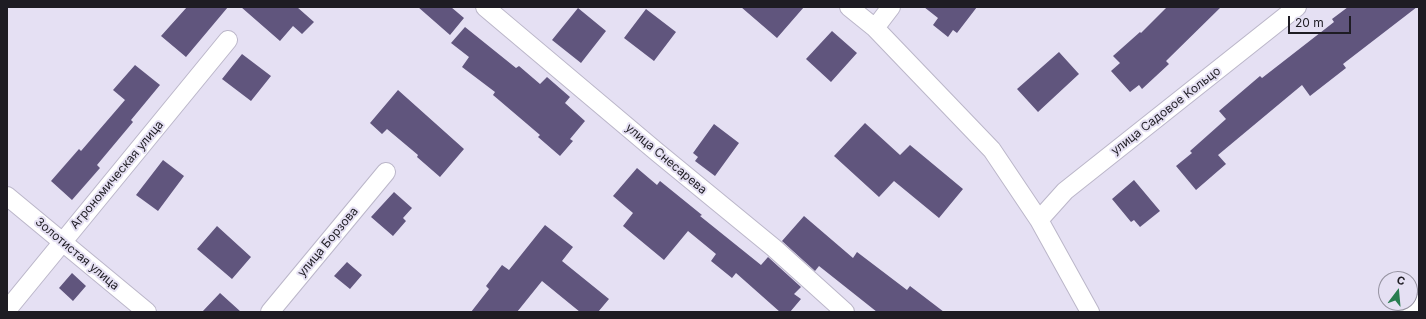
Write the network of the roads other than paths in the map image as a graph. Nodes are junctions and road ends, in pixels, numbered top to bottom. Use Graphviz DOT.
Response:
graph roads {
  1 [pos="486,7"];
  2 [pos="849,7"];
  3 [pos="891,7"];
  4 [pos="1297,7"];
  5 [pos="875,28"];
  6 [pos="228,40"];
  7 [pos="386,172"];
  8 [pos="7,196"];
  9 [pos="1039,220"];
  10 [pos="63,241"];
  11 [pos="1419,306"];
  12 [pos="7,310"];
  13 [pos="147,312"];
  14 [pos="270,312"];
  15 [pos="845,312"];
  16 [pos="1090,312"];
  17 [pos="1411,312"];
  1 -- 15 [label="street, улица Снесарева"];
  2 -- 5 [label="street"];
  3 -- 5 [label="street"];
  4 -- 9 [label="street, улица Садовое Кольцо"];
  5 -- 9 [label="street"];
  6 -- 10 [label="street, Агрономическая улица"];
  7 -- 14 [label="street, улица Борзова"];
  8 -- 10 [label="street, Золотистая улица"];
  9 -- 16 [label="street"];
  10 -- 12 [label="street, Агрономическая улица"];
  10 -- 13 [label="street, Золотистая улица"];
  11 -- 17 [label="street"];
}
